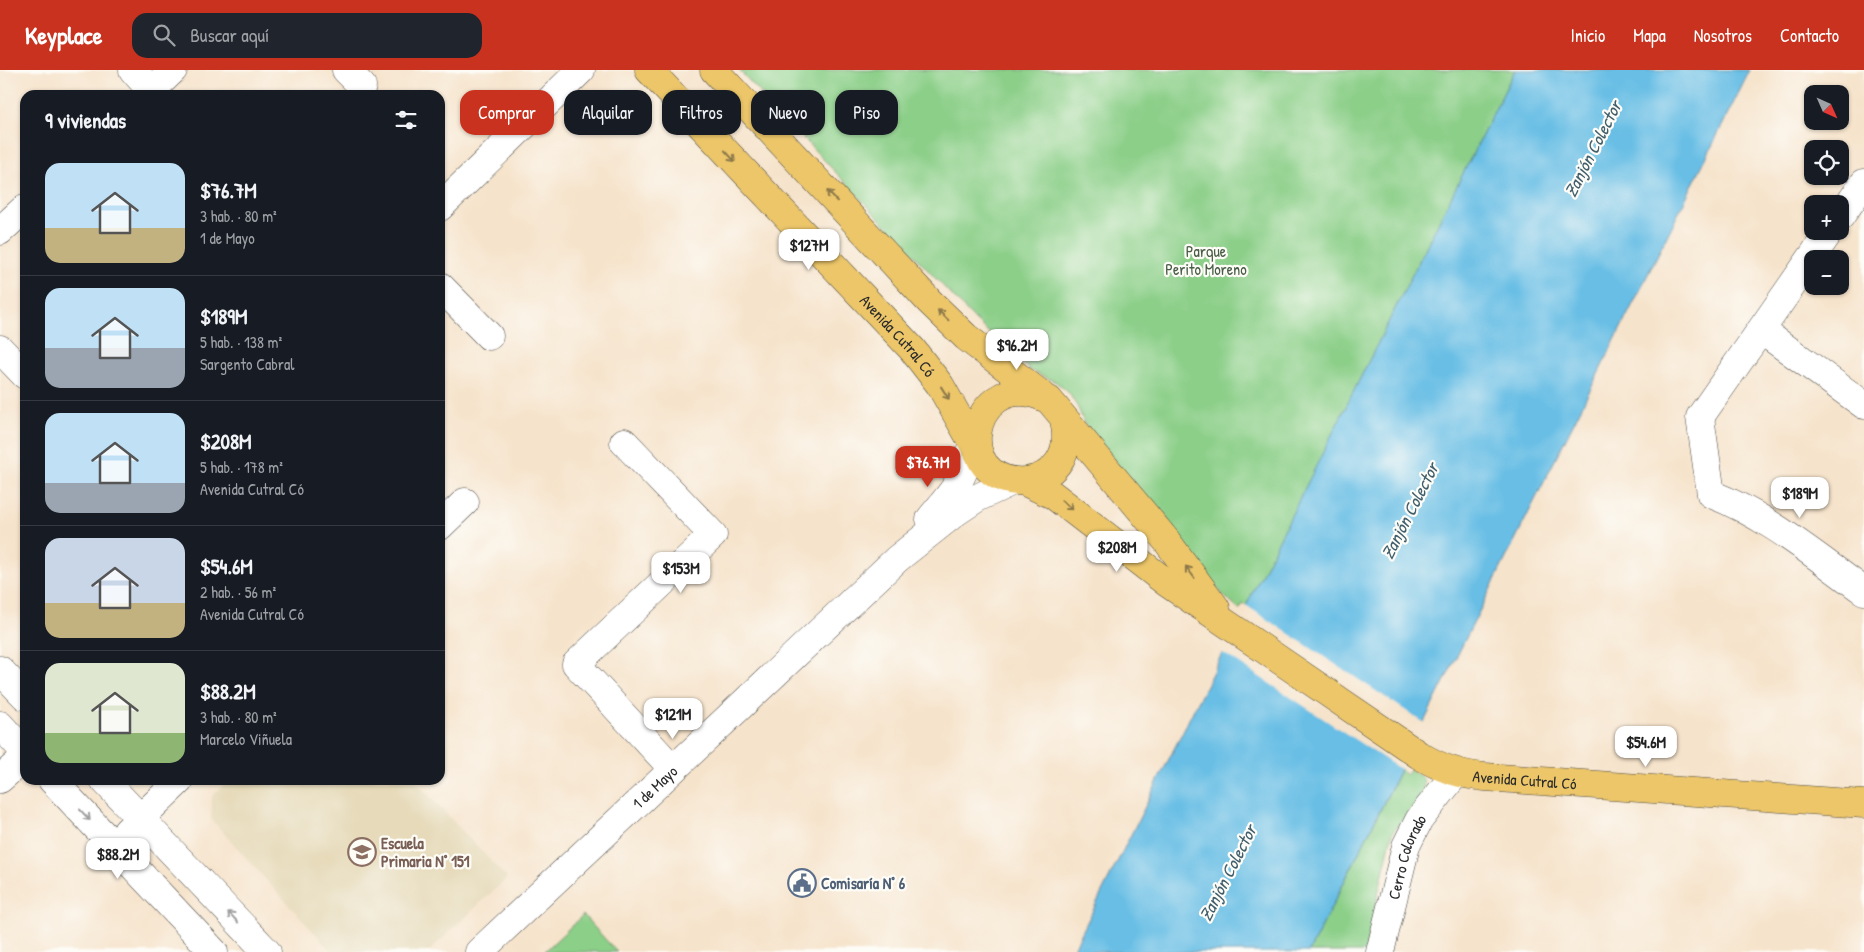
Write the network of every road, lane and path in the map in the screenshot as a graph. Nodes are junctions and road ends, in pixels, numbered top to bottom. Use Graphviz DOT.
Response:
graph roads {
  1 [pos="132,70"];
  2 [pos="173,70"];
  3 [pos="581,70"];
  4 [pos="649,70"];
  5 [pos="714,70"];
  6 [pos="148,90"];
  7 [pos="155,90"];
  8 [pos="1864,183"];
  9 [pos="445,202"];
  10 [pos="1849,204"];
  11 [pos="20,213"];
  12 [pos="0,231"];
  13 [pos="1824,240"];
  14 [pos="445,291"];
  15 [pos="1761,330"];
  16 [pos="489,336"];
  17 [pos="1,353"];
  18 [pos="20,370"];
  19 [pos="1864,405"];
  20 [pos="1056,410"];
  21 [pos="624,442"];
  22 [pos="978,444"];
  23 [pos="1019,482"];
  24 [pos="465,502"];
  25 [pos="445,521"];
  26 [pos="897,558"];
  27 [pos="1864,591"];
  28 [pos="1229,625"];
  29 [pos="0,670"];
  30 [pos="20,691"];
  31 [pos="0,725"];
  32 [pos="20,747"];
  33 [pos="20,761"];
  34 [pos="673,769"];
  35 [pos="1456,773"];
  36 [pos="0,779"];
  37 [pos="57,785"];
  38 [pos="109,785"];
  39 [pos="175,785"];
  40 [pos="1864,804"];
  41 [pos="140,818"];
  42 [pos="113,844"];
  43 [pos="214,952"];
  44 [pos="267,952"];
  45 [pos="479,952"];
  46 [pos="1380,952"];
  1 -- 6 [label="street"];
  2 -- 7 [label="street"];
  3 -- 9 [label="street"];
  4 -- 22 [label="main road, Avenida Cutral Có, one-way"];
  20 -- 5 [label="main road, Avenida Cutral Có, one-way"];
  8 -- 10 [label="street"];
  11 -- 12 [label="street"];
  13 -- 15 [label="street"];
  14 -- 16 [label="street"];
  15 -- 19 [label="street"];
  15 -- 27 [label="street"];
  17 -- 18 [label="street"];
  20 -- 22 [label="main road, Avenida Cutral Có"];
  20 -- 23 [label="main road"];
  28 -- 20 [label="main road, Avenida Cutral Có, one-way"];
  21 -- 34 [label="street"];
  22 -- 23 [label="main road, Avenida Cutral Có"];
  22 -- 26 [label="street, 1 de Mayo"];
  23 -- 26 [label="street, 1 de Mayo"];
  23 -- 28 [label="main road, Avenida Cutral Có, one-way"];
  24 -- 25 [label="street"];
  26 -- 34 [label="street, 1 de Mayo"];
  28 -- 35 [label="main road, Avenida Cutral Có"];
  29 -- 30 [label="street"];
  31 -- 32 [label="street"];
  33 -- 36 [label="street"];
  34 -- 45 [label="street, 1 de Mayo"];
  35 -- 40 [label="main road, Avenida Cutral Có"];
  35 -- 46 [label="street, Cerro Colorado"];
  37 -- 42 [label="street, one-way"];
  38 -- 41 [label="street"];
  39 -- 41 [label="street"];
  41 -- 42 [label="street"];
  44 -- 41 [label="street, one-way"];
  42 -- 43 [label="street"];
}
